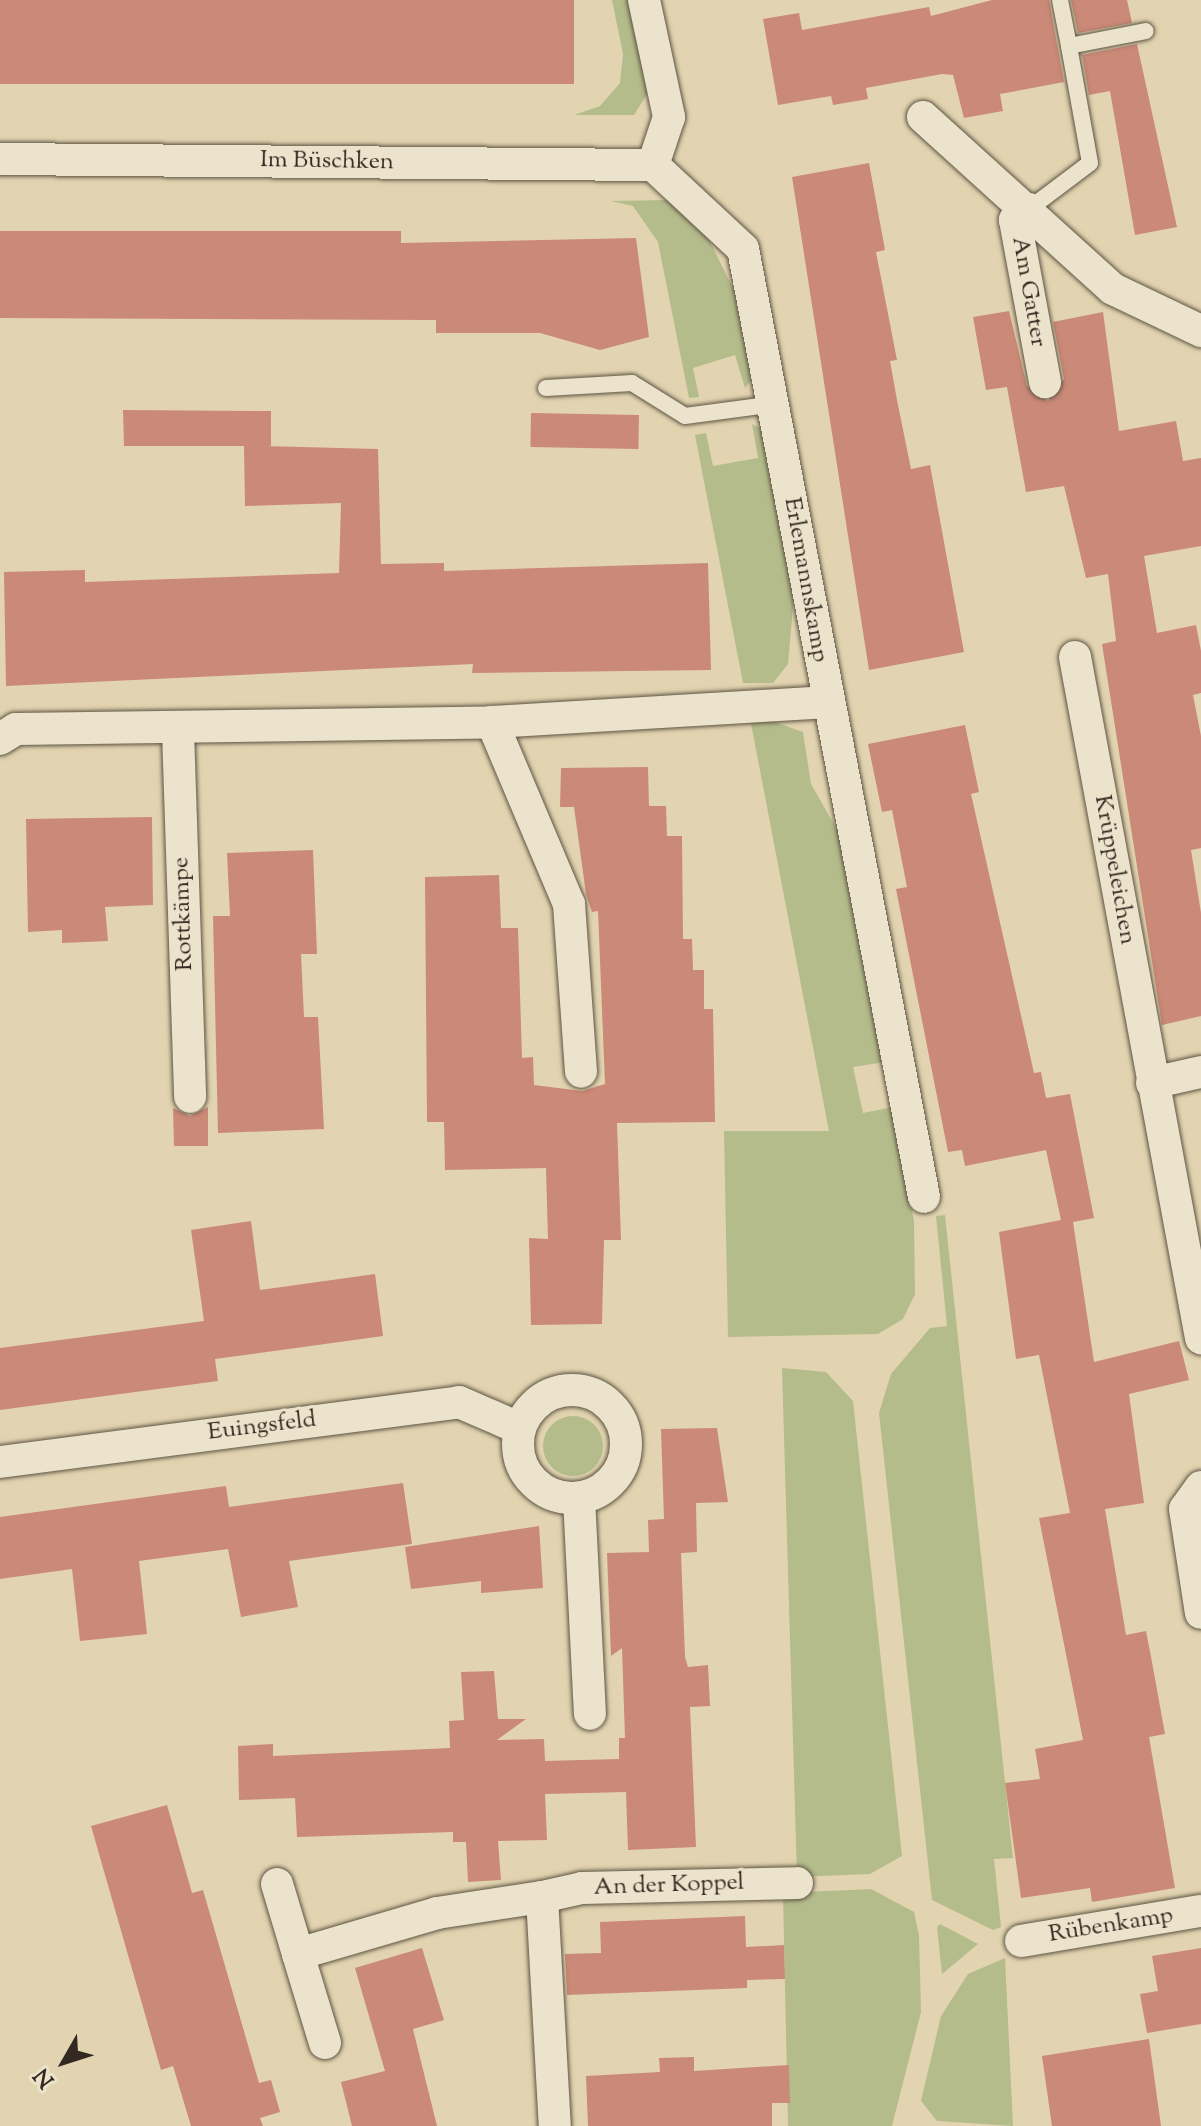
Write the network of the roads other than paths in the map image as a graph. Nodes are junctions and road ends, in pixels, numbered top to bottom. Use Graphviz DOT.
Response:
graph roads {
  1 [pos="644,0"];
  2 [pos="1060,0"];
  3 [pos="1146,31"];
  4 [pos="1069,46"];
  5 [pos="923,117"];
  6 [pos="0,159"];
  7 [pos="653,165"];
  8 [pos="1029,209"];
  9 [pos="1201,331"];
  10 [pos="1045,382"];
  11 [pos="546,388"];
  12 [pos="775,404"];
  13 [pos="1075,657"];
  14 [pos="825,702"];
  15 [pos="492,722"];
  16 [pos="178,731"];
  17 [pos="0,739"];
  18 [pos="581,1072"];
  19 [pos="1201,1072"];
  20 [pos="1152,1083"];
  21 [pos="190,1097"];
  22 [pos="924,1197"];
  23 [pos="1198,1323"];
  24 [pos="519,1428"];
  25 [pos="0,1462"];
  26 [pos="1201,1487"];
  27 [pos="579,1498"];
  28 [pos="1201,1613"];
  29 [pos="590,1714"];
  30 [pos="797,1883"];
  31 [pos="277,1884"];
  32 [pos="542,1897"];
  33 [pos="1201,1911"];
  34 [pos="1021,1941"];
  35 [pos="298,1954"];
  36 [pos="325,2043"];
  37 [pos="555,2126"];
  1 -- 7 [label="street"];
  2 -- 4 [label="lane"];
  3 -- 4 [label="lane"];
  4 -- 8 [label="lane"];
  5 -- 8 [label="street, Am Gatter"];
  6 -- 7 [label="street, Im Büschken"];
  7 -- 12 [label="street, Erlemannskamp"];
  8 -- 9 [label="street, Am Gatter"];
  8 -- 10 [label="street, Am Gatter"];
  11 -- 12 [label="lane"];
  12 -- 14 [label="street, Erlemannskamp"];
  13 -- 20 [label="street, Krüppeleichen"];
  14 -- 15 [label="street"];
  14 -- 22 [label="street, Erlemannskamp"];
  15 -- 16 [label="street"];
  15 -- 18 [label="street"];
  16 -- 17 [label="street"];
  16 -- 21 [label="street, Rottkämpe"];
  19 -- 20 [label="street"];
  20 -- 23 [label="street, Krüppeleichen"];
  24 -- 25 [label="street, Euingsfeld"];
  24 -- 27 [label="street"];
  24 -- 27 [label="street"];
  26 -- 28 [label="street"];
  27 -- 29 [label="street"];
  30 -- 32 [label="street, An der Koppel"];
  31 -- 35 [label="street"];
  32 -- 35 [label="street, An der Koppel"];
  32 -- 37 [label="street"];
  33 -- 34 [label="street, Rübenkamp"];
  35 -- 36 [label="street"];
}
